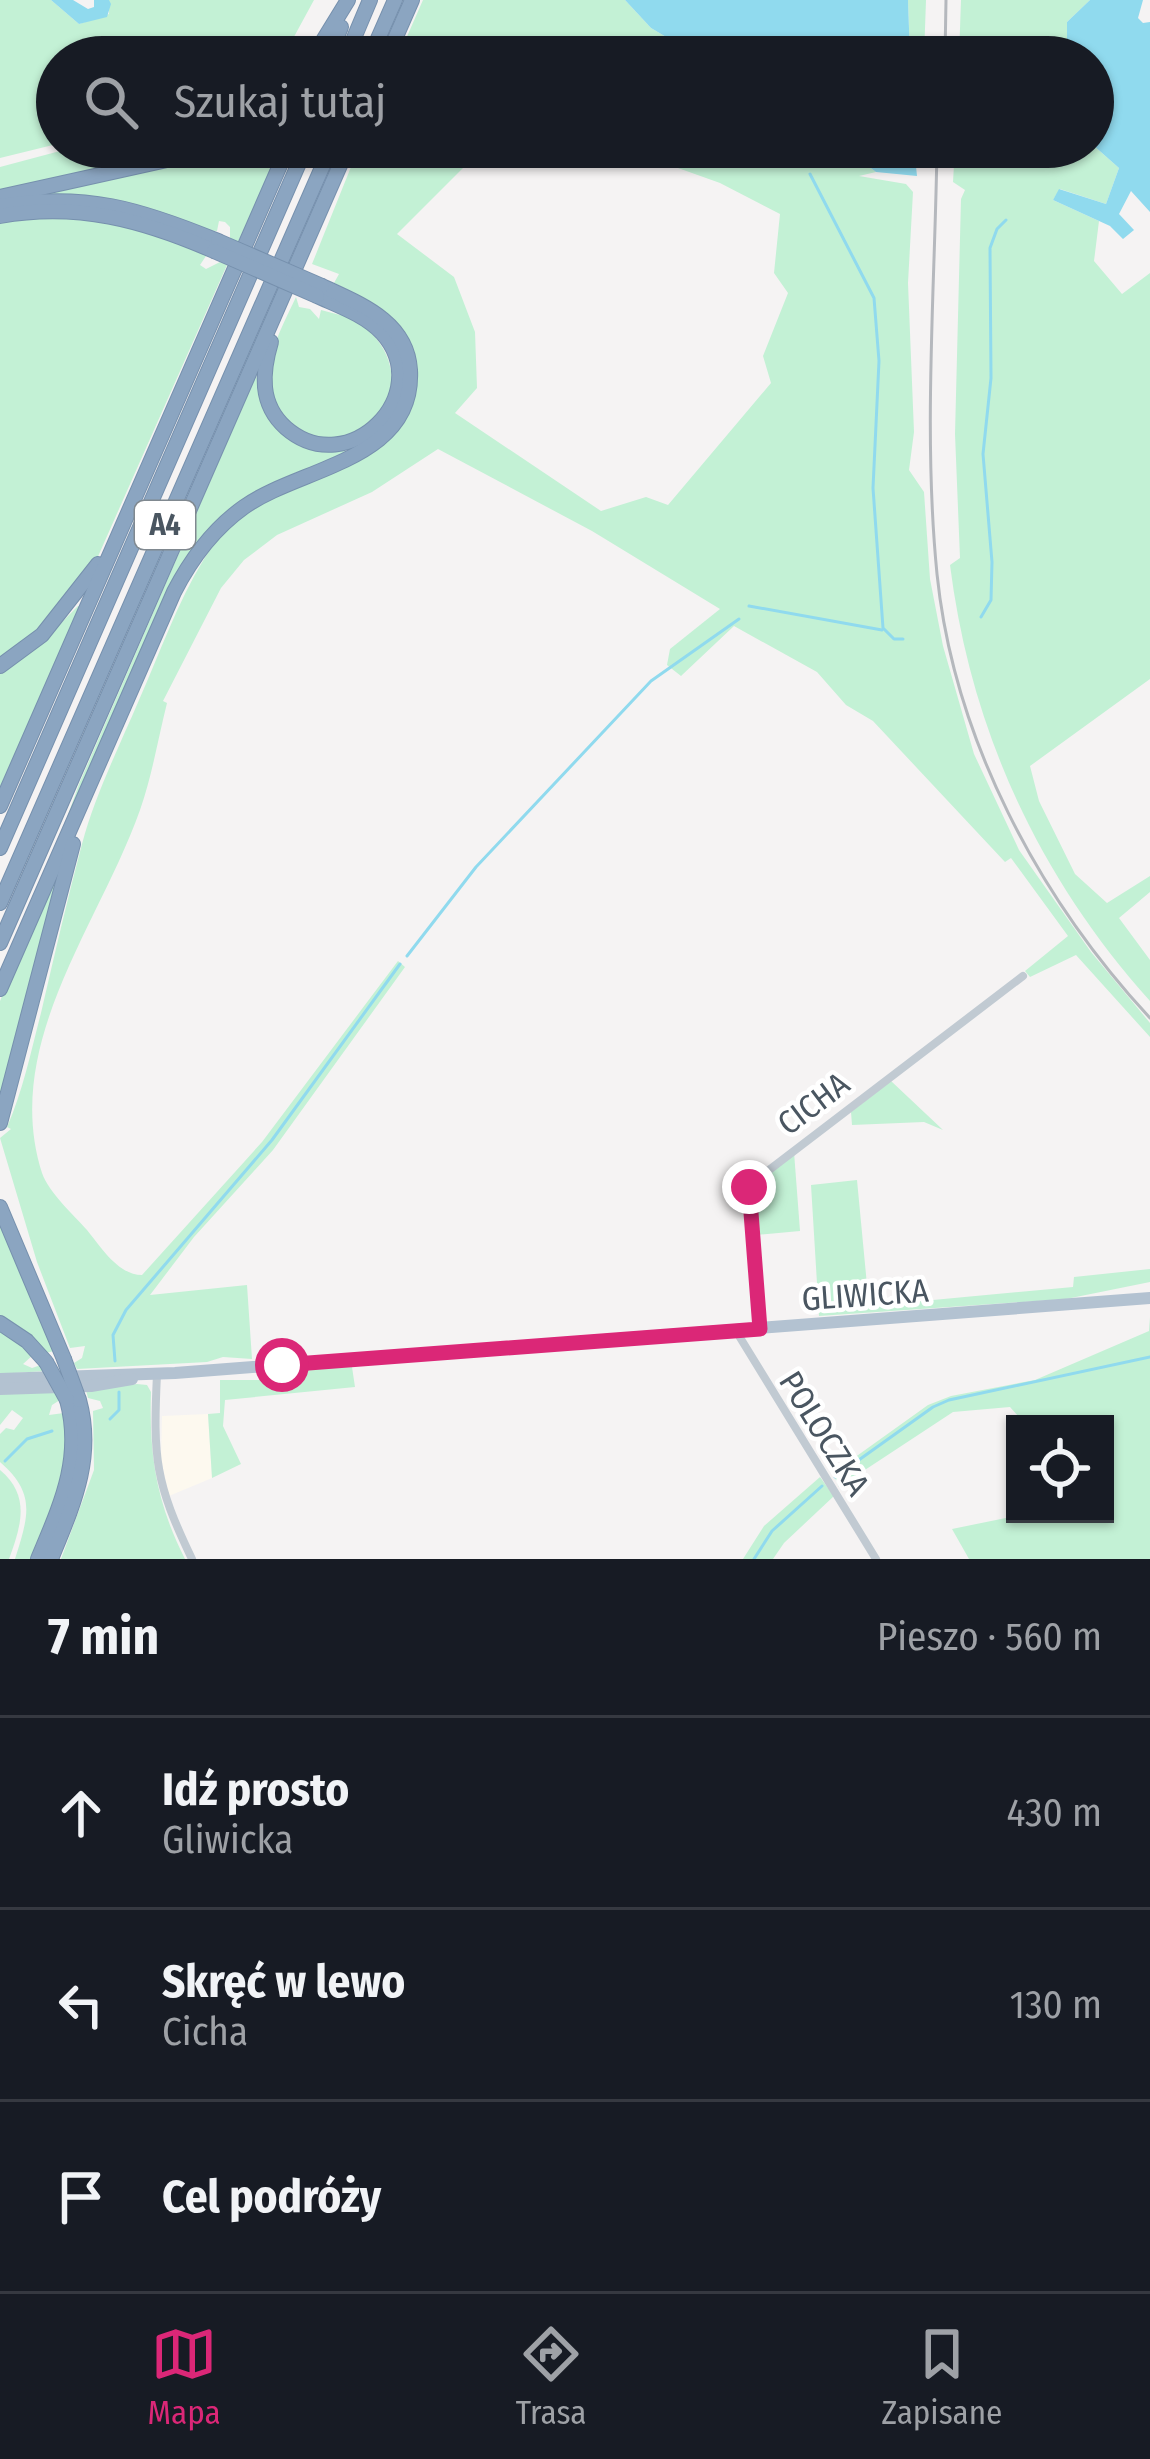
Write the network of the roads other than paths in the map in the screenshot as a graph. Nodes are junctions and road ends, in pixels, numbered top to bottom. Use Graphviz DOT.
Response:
graph roads {
  1 [pos="350,0"];
  2 [pos="370,0"];
  3 [pos="395,0"];
  4 [pos="412,0"];
  5 [pos="327,36"];
  6 [pos="336,36"];
  7 [pos="355,36"];
  8 [pos="379,36"];
  9 [pos="396,36"];
  10 [pos="135,168"];
  11 [pos="279,168"];
  12 [pos="297,168"];
  13 [pos="322,168"];
  14 [pos="339,168"];
  15 [pos="0,202"];
  16 [pos="0,216"];
  17 [pos="216,246"];
  18 [pos="320,291"];
  19 [pos="285,292"];
  20 [pos="131,508"];
  21 [pos="0,666"];
  22 [pos="90,786"];
  23 [pos="0,806"];
  24 [pos="0,848"];
  25 [pos="0,903"];
  26 [pos="0,948"];
  27 [pos="1023,976"];
  28 [pos="0,989"];
  29 [pos="0,1123"];
  30 [pos="0,1207"];
  31 [pos="1150,1295"];
  32 [pos="0,1323"];
  33 [pos="760,1329"];
  34 [pos="736,1330"];
  35 [pos="157,1374"];
  36 [pos="0,1379"];
  37 [pos="0,1388"];
  38 [pos="73,1400"];
  39 [pos="38,1559"];
  40 [pos="51,1559"];
  41 [pos="191,1559"];
  42 [pos="876,1559"];
  1 -- 5 [label="highway"];
  1 -- 6 [label="highway"];
  2 -- 7 [label="highway"];
  3 -- 8 [label="highway"];
  4 -- 9 [label="highway"];
  10 -- 15 [label="highway"];
  11 -- 20 [label="highway"];
  12 -- 24 [label="highway, A4"];
  13 -- 25 [label="highway, A4"];
  14 -- 19 [label="highway"];
  15 -- 17 [label="highway"];
  16 -- 17 [label="highway"];
  17 -- 18 [label="highway, bridge"];
  18 -- 19 [label="highway"];
  18 -- 22 [label="highway"];
  19 -- 26 [label="highway"];
  20 -- 21 [label="highway"];
  20 -- 23 [label="highway"];
  22 -- 28 [label="highway"];
  22 -- 29 [label="highway"];
  27 -- 33 [label="street, CICHA"];
  30 -- 38 [label="highway, bridge"];
  31 -- 33 [label="main road, GLIWICKA"];
  32 -- 38 [label="highway, bridge"];
  33 -- 34 [label="main road, GLIWICKA"];
  34 -- 35 [label="main road, GLIWICKA"];
  34 -- 42 [label="street, POLOCZKA"];
  35 -- 36 [label="main road"];
  35 -- 37 [label="main road"];
  35 -- 41 [label="street"];
  38 -- 39 [label="highway"];
  38 -- 40 [label="highway"];
}
